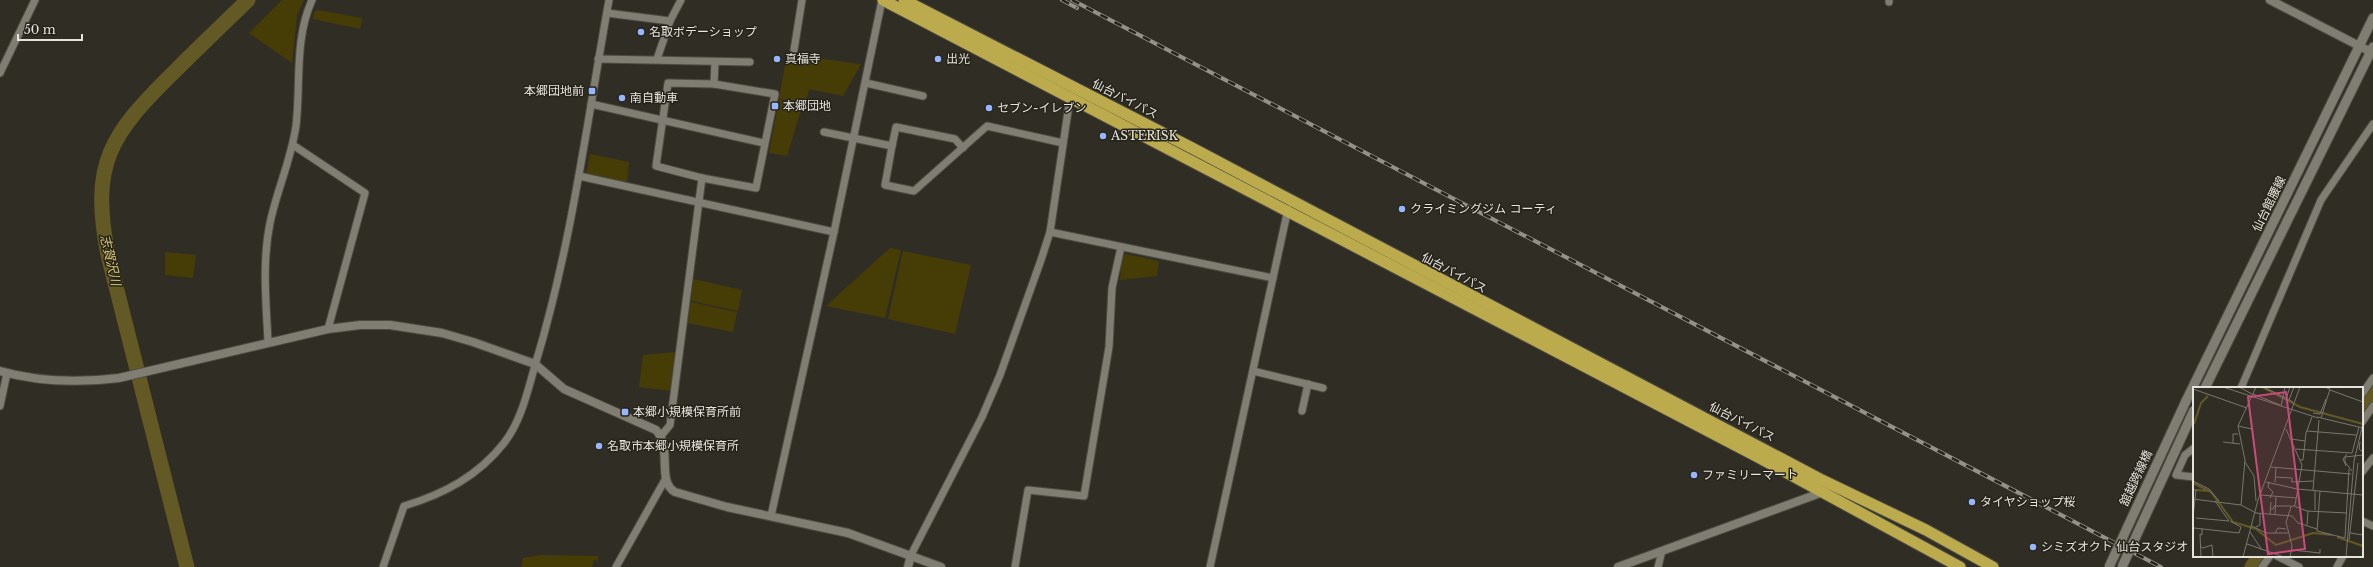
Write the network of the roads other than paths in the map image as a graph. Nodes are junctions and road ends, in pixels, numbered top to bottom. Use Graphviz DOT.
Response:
graph roads {
  1 [pos="35,0"];
  2 [pos="312,0"];
  3 [pos="609,0"];
  4 [pos="681,0"];
  5 [pos="802,0"];
  6 [pos="882,0"];
  7 [pos="904,0"];
  8 [pos="2270,0"];
  9 [pos="607,13"];
  10 [pos="2373,18"];
  11 [pos="670,21"];
  12 [pos="2359,46"];
  13 [pos="794,50"];
  14 [pos="2372,51"];
  15 [pos="598,59"];
  16 [pos="657,59"];
  17 [pos="715,62"];
  18 [pos="750,62"];
  19 [pos="0,73"];
  20 [pos="866,83"];
  21 [pos="714,84"];
  22 [pos="923,96"];
  23 [pos="1070,98"];
  24 [pos="591,104"];
  25 [pos="662,121"];
  26 [pos="2373,124"];
  27 [pos="824,132"];
  28 [pos="854,138"];
  29 [pos="764,143"];
  30 [pos="1063,143"];
  31 [pos="293,145"];
  32 [pos="892,146"];
  33 [pos="963,148"];
  34 [pos="579,176"];
  35 [pos="702,178"];
  36 [pos="1292,201"];
  37 [pos="699,202"];
  38 [pos="1286,212"];
  39 [pos="834,232"];
  40 [pos="1050,232"];
  41 [pos="1121,247"];
  42 [pos="1273,278"];
  43 [pos="328,329"];
  44 [pos="268,341"];
  45 [pos="535,364"];
  46 [pos="1253,371"];
  47 [pos="4,372"];
  48 [pos="2373,378"];
  49 [pos="1308,384"];
  50 [pos="2204,387"];
  51 [pos="2241,387"];
  52 [pos="1323,388"];
  53 [pos="2363,393"];
  54 [pos="2186,401"];
  55 [pos="0,406"];
  56 [pos="2373,406"];
  57 [pos="1302,410"];
  58 [pos="2193,412"];
  59 [pos="2363,421"];
  60 [pos="661,436"];
  61 [pos="2193,449"];
  62 [pos="2373,458"];
  63 [pos="2363,471"];
  64 [pos="2193,477"];
  65 [pos="666,478"];
  66 [pos="1823,492"];
  67 [pos="771,516"];
  68 [pos="2363,521"];
  69 [pos="2373,526"];
  70 [pos="1662,551"];
  71 [pos="911,555"];
  72 [pos="2269,557"];
  73 [pos="2279,557"];
  74 [pos="2342,557"];
  75 [pos="383,567"];
  76 [pos="616,567"];
  77 [pos="908,567"];
  78 [pos="941,567"];
  79 [pos="1015,567"];
  80 [pos="1210,567"];
  81 [pos="1618,567"];
  82 [pos="1658,567"];
  83 [pos="1960,567"];
  84 [pos="1993,567"];
  85 [pos="2109,567"];
  86 [pos="2122,567"];
  87 [pos="2262,567"];
  88 [pos="2299,567"];
  89 [pos="2337,567"];
  1 -- 19 [label="street"];
  2 -- 31 [label="street"];
  3 -- 9 [label="street"];
  4 -- 11 [label="street"];
  5 -- 13 [label="street"];
  6 -- 20 [label="street"];
  6 -- 23 [label="highway, 仙台バイパス"];
  7 -- 36 [label="highway, 仙台バイパス"];
  8 -- 12 [label="street"];
  9 -- 11 [label="street"];
  9 -- 15 [label="street"];
  10 -- 12 [label="main road, 仙台館腰線"];
  11 -- 16 [label="street"];
  12 -- 14 [label="street"];
  12 -- 54 [label="main road, 仙台館腰線"];
  14 -- 50 [label="main road, 仙台館腰線"];
  15 -- 16 [label="street"];
  15 -- 24 [label="street"];
  16 -- 17 [label="street"];
  17 -- 18 [label="street"];
  17 -- 21 [label="street"];
  20 -- 22 [label="street"];
  20 -- 28 [label="street"];
  21 -- 25 [label="street"];
  21 -- 29 [label="street"];
  23 -- 30 [label="street"];
  23 -- 38 [label="highway, 仙台バイパス"];
  24 -- 25 [label="street"];
  24 -- 34 [label="street"];
  25 -- 29 [label="street"];
  25 -- 35 [label="street"];
  26 -- 51 [label="street"];
  27 -- 28 [label="street"];
  28 -- 32 [label="street"];
  28 -- 39 [label="street"];
  29 -- 35 [label="street"];
  30 -- 33 [label="street"];
  30 -- 40 [label="street"];
  31 -- 43 [label="street"];
  31 -- 44 [label="street"];
  32 -- 33 [label="street"];
  32 -- 33 [label="street"];
  34 -- 37 [label="street"];
  34 -- 45 [label="street"];
  35 -- 37 [label="street"];
  36 -- 38 [label="street"];
  36 -- 84 [label="highway, 仙台バイパス"];
  37 -- 39 [label="street"];
  37 -- 60 [label="street"];
  38 -- 42 [label="street"];
  38 -- 66 [label="highway, 仙台バイパス"];
  39 -- 67 [label="street"];
  40 -- 41 [label="street"];
  40 -- 71 [label="street"];
  41 -- 42 [label="street"];
  41 -- 79 [label="street"];
  42 -- 46 [label="street"];
  43 -- 44 [label="street"];
  43 -- 45 [label="street"];
  44 -- 47 [label="street"];
  45 -- 60 [label="street"];
  45 -- 75 [label="street"];
  46 -- 49 [label="street"];
  46 -- 80 [label="street"];
  47 -- 55 [label="street"];
  48 -- 53 [label="street"];
  49 -- 52 [label="street"];
  49 -- 57 [label="street"];
  54 -- 85 [label="main road, 舘越跨線橋, bridge"];
  56 -- 59 [label="street"];
  58 -- 86 [label="main road, 舘越跨線橋, bridge"];
  60 -- 65 [label="street"];
  61 -- 64 [label="street"];
  62 -- 63 [label="street"];
  65 -- 67 [label="street"];
  65 -- 76 [label="street"];
  66 -- 70 [label="street"];
  66 -- 83 [label="highway, 仙台バイパス"];
  67 -- 71 [label="street"];
  68 -- 69 [label="street"];
  70 -- 81 [label="street"];
  70 -- 82 [label="street"];
  71 -- 77 [label="street"];
  71 -- 78 [label="street"];
  72 -- 87 [label="street"];
  73 -- 88 [label="street"];
  74 -- 89 [label="street"];
}
